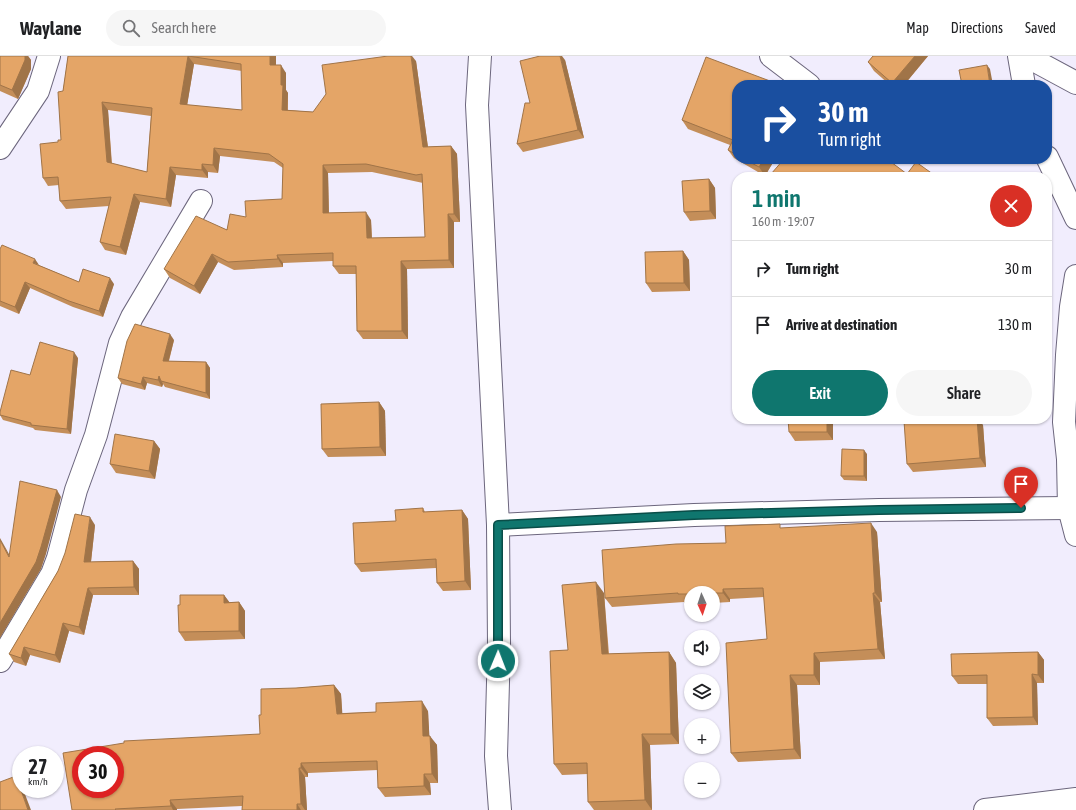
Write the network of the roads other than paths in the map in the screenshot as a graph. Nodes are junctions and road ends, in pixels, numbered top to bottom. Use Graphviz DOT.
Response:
graph roads {
  1 [pos="49,56"];
  2 [pos="480,56"];
  3 [pos="771,56"];
  4 [pos="1019,56"];
  5 [pos="1026,56"];
  6 [pos="802,80"];
  7 [pos="1023,80"];
  8 [pos="1076,83"];
  9 [pos="0,148"];
  10 [pos="1050,164"];
  11 [pos="201,201"];
  12 [pos="1076,218"];
  13 [pos="1076,276"];
  14 [pos="1069,508"];
  15 [pos="498,525"];
  16 [pos="1076,535"];
  17 [pos="0,661"];
  18 [pos="1076,799"];
  19 [pos="500,810"];
  20 [pos="985,810"];
  1 -- 9 [label="street"];
  2 -- 15 [label="street"];
  3 -- 6 [label="street"];
  4 -- 7 [label="street"];
  5 -- 8 [label="street"];
  10 -- 12 [label="street"];
  11 -- 17 [label="street"];
  13 -- 14 [label="street"];
  14 -- 15 [label="street"];
  14 -- 16 [label="street"];
  15 -- 19 [label="street"];
  18 -- 20 [label="street"];
}
